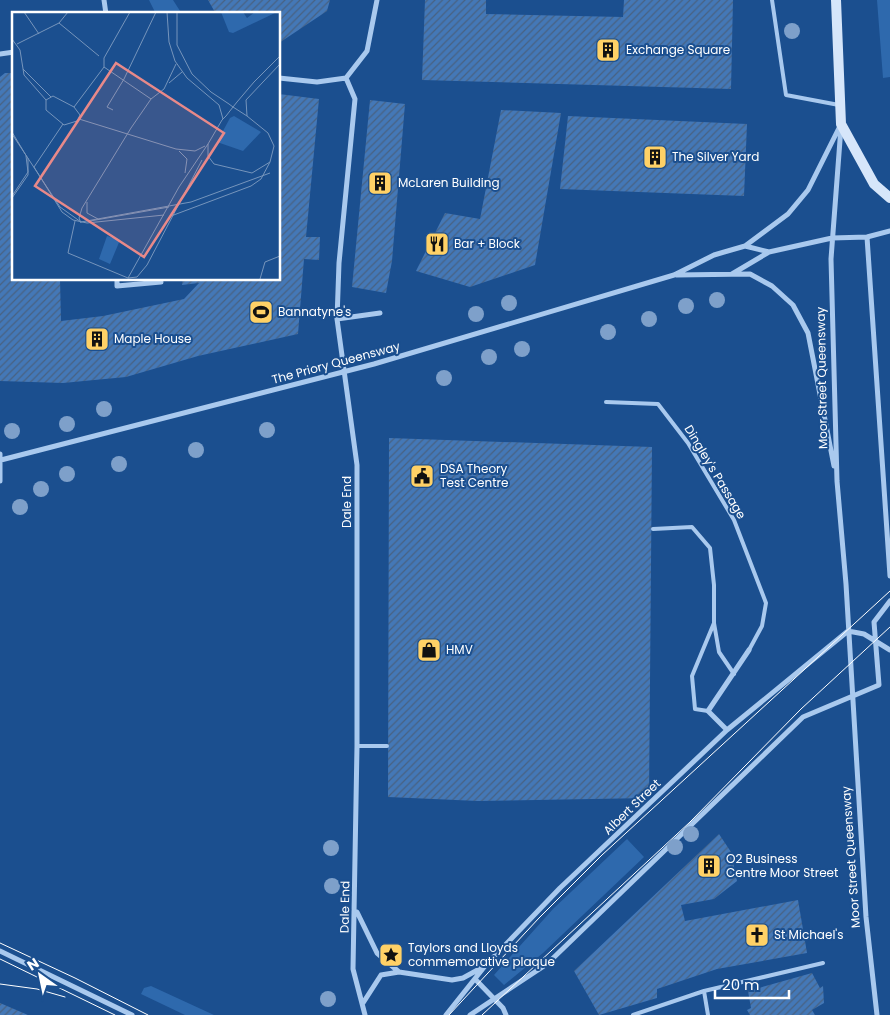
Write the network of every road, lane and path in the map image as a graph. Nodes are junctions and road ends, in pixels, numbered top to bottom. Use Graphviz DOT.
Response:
graph roads {
  1 [pos="377,0"];
  2 [pos="772,0"];
  3 [pos="836,0"];
  4 [pos="280,78"];
  5 [pos="346,78"];
  6 [pos="840,105"];
  7 [pos="842,124"];
  8 [pos="890,198"];
  9 [pos="890,231"];
  10 [pos="867,237"];
  11 [pos="832,238"];
  12 [pos="745,246"];
  13 [pos="769,252"];
  14 [pos="732,274"];
  15 [pos="674,275"];
  16 [pos="116,280"];
  17 [pos="161,282"];
  18 [pos="380,313"];
  19 [pos="337,319"];
  20 [pos="606,402"];
  21 [pos="0,454"];
  22 [pos="1,460"];
  23 [pos="0,481"];
  24 [pos="837,481"];
  25 [pos="653,529"];
  26 [pos="890,576"];
  27 [pos="890,600"];
  28 [pos="714,623"];
  29 [pos="848,631"];
  30 [pos="876,641"];
  31 [pos="748,650"];
  32 [pos="890,650"];
  33 [pos="734,674"];
  34 [pos="852,697"];
  35 [pos="708,710"];
  36 [pos="727,730"];
  37 [pos="357,746"];
  38 [pos="387,746"];
  39 [pos="356,910"];
  40 [pos="0,951"];
  41 [pos="823,963"];
  42 [pos="485,966"];
  43 [pos="399,972"];
  44 [pos="475,979"];
  45 [pos="704,991"];
  46 [pos="494,999"];
  47 [pos="364,1004"];
  48 [pos="132,1015"];
  49 [pos="365,1015"];
  50 [pos="446,1015"];
  51 [pos="470,1015"];
  52 [pos="506,1015"];
  53 [pos="633,1015"];
  54 [pos="708,1015"];
  55 [pos="877,1015"];
  1 -- 5 [label="street"];
  2 -- 6 [label="lane"];
  3 -- 6 [label="main road, Moor Street Queensway"];
  4 -- 5 [label="street"];
  5 -- 19 [label="street, Dale End"];
  6 -- 7 [label="main road, Moor Street Queensway"];
  7 -- 8 [label="main road, Moor Street Queensway"];
  7 -- 11 [label="street, Moor Street Queensway"];
  7 -- 12 [label="street, The Priory Queensway"];
  9 -- 10 [label="street, The Priory Queensway"];
  10 -- 11 [label="street, The Priory Queensway"];
  10 -- 26 [label="street"];
  11 -- 13 [label="street, The Priory Queensway"];
  11 -- 24 [label="street, Moor Street Queensway"];
  12 -- 13 [label="street, The Priory Queensway"];
  12 -- 15 [label="street, The Priory Queensway"];
  13 -- 14 [label="street, The Priory Queensway"];
  14 -- 15 [label="street, The Priory Queensway"];
  14 -- 24 [label="street, The Priory Queensway"];
  15 -- 22 [label="street, The Priory Queensway"];
  16 -- 17 [label="street"];
  18 -- 19 [label="street"];
  19 -- 37 [label="street, Dale End"];
  20 -- 31 [label="lane, Dingley's Passage"];
  21 -- 22 [label="street"];
  22 -- 23 [label="street"];
  24 -- 29 [label="street, Moor Street Queensway"];
  25 -- 28 [label="lane"];
  27 -- 30 [label="street"];
  28 -- 33 [label="lane"];
  28 -- 35 [label="lane"];
  29 -- 30 [label="street"];
  29 -- 34 [label="street, Moor Street Queensway"];
  29 -- 36 [label="street, Albert Street"];
  30 -- 32 [label="street"];
  30 -- 34 [label="street"];
  31 -- 33 [label="street, Dingley's Passage"];
  33 -- 35 [label="street, Dingley's Passage"];
  34 -- 46 [label="street"];
  34 -- 55 [label="street, Moor Street Queensway"];
  35 -- 36 [label="street"];
  36 -- 42 [label="street, Albert Street"];
  37 -- 38 [label="lane"];
  37 -- 39 [label="street, Dale End"];
  39 -- 43 [label="street"];
  39 -- 47 [label="street, Dale End"];
  40 -- 48 [label="street"];
  41 -- 45 [label="lane"];
  42 -- 43 [label="street"];
  42 -- 44 [label="street, Albert Street"];
  43 -- 47 [label="street"];
  44 -- 46 [label="street"];
  44 -- 50 [label="street, Albert Street"];
  45 -- 53 [label="lane"];
  45 -- 54 [label="lane"];
  46 -- 51 [label="street"];
  46 -- 52 [label="street"];
  47 -- 49 [label="street, Dale End"];
}
